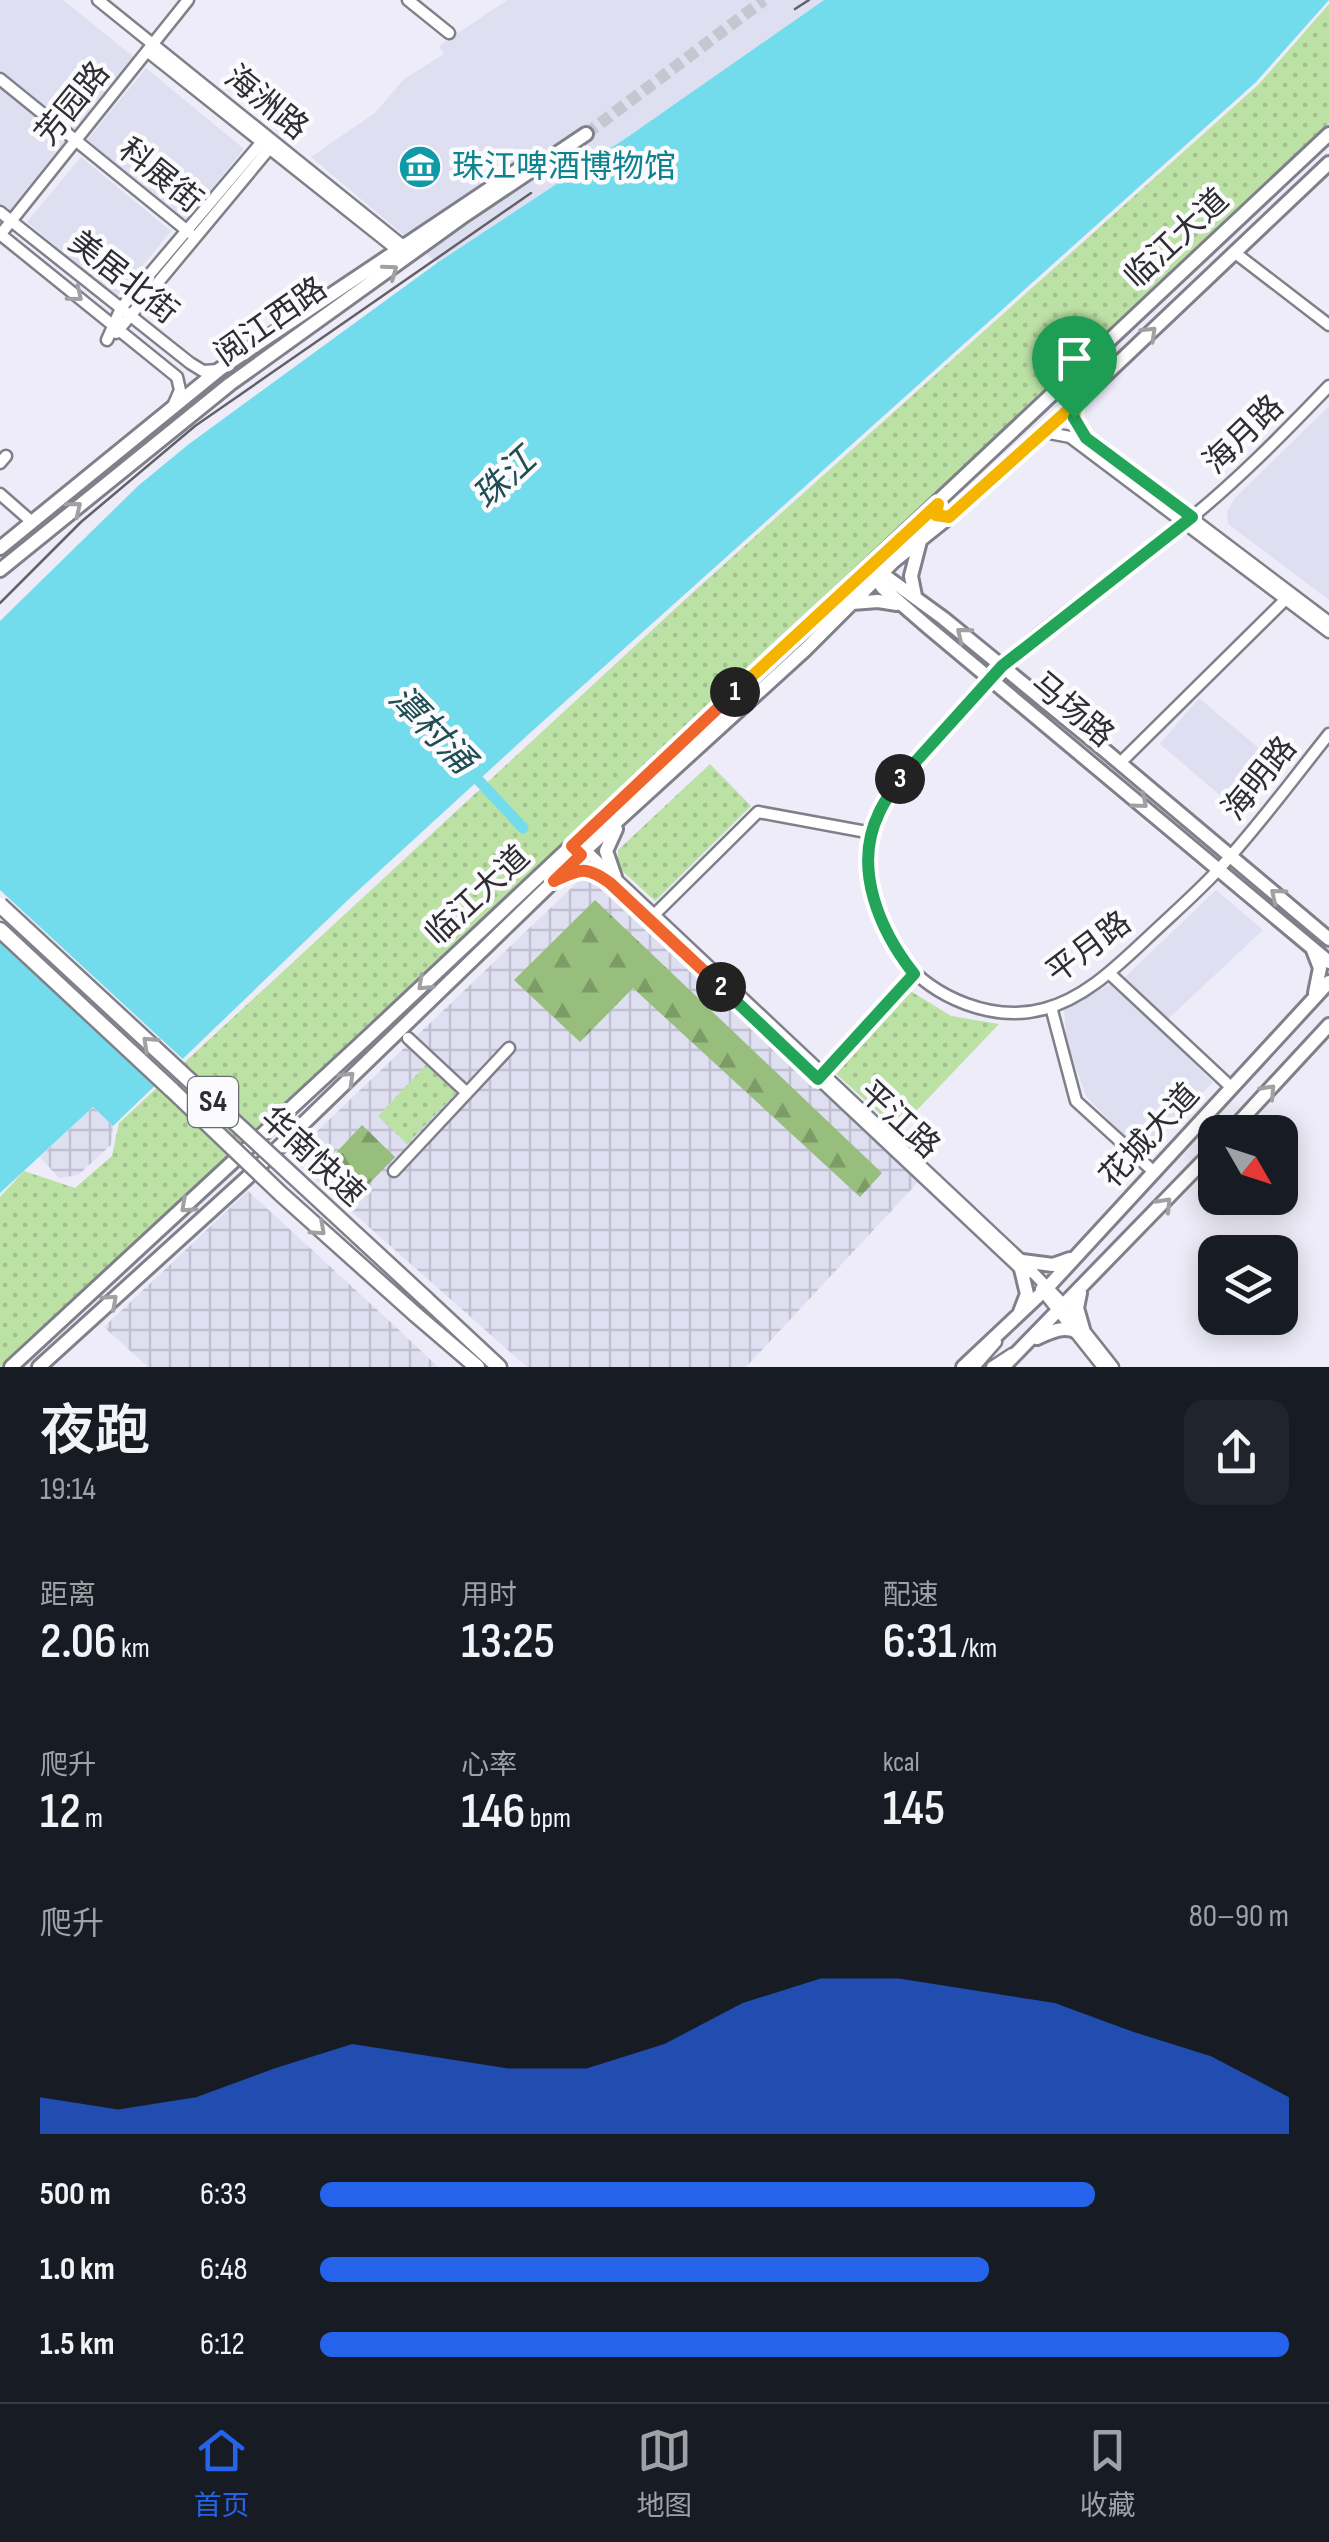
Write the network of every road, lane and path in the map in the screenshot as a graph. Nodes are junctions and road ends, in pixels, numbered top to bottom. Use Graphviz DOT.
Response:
graph roads {
  1 [pos="98,0"];
  2 [pos="188,0"];
  3 [pos="408,0"];
  4 [pos="448,33"];
  5 [pos="150,48"];
  6 [pos="0,78"];
  7 [pos="1329,134"];
  8 [pos="75,140"];
  9 [pos="268,142"];
  10 [pos="1329,163"];
  11 [pos="0,212"];
  12 [pos="11,221"];
  13 [pos="191,233"];
  14 [pos="0,234"];
  15 [pos="399,247"];
  16 [pos="1234,252"];
  17 [pos="122,308"];
  18 [pos="132,316"];
  19 [pos="1329,325"];
  20 [pos="116,327"];
  21 [pos="220,370"];
  22 [pos="1329,386"];
  23 [pos="1076,403"];
  24 [pos="172,407"];
  25 [pos="1044,432"];
  26 [pos="0,494"];
  27 [pos="938,504"];
  28 [pos="949,517"];
  29 [pos="1189,520"];
  30 [pos="32,522"];
  31 [pos="921,538"];
  32 [pos="0,548"];
  33 [pos="0,570"];
  34 [pos="876,573"];
  35 [pos="915,596"];
  36 [pos="1289,596"];
  37 [pos="852,603"];
  38 [pos="904,606"];
  39 [pos="1329,622"];
  40 [pos="1329,632"];
  41 [pos="793,639"];
  42 [pos="806,649"];
  43 [pos="1002,666"];
  44 [pos="990,678"];
  45 [pos="1329,734"];
  46 [pos="1120,763"];
  47 [pos="646,774"];
  48 [pos="657,786"];
  49 [pos="632,808"];
  50 [pos="872,833"];
  51 [pos="578,848"];
  52 [pos="1230,856"];
  53 [pos="1219,869"];
  54 [pos="612,880"];
  55 [pos="554,881"];
  56 [pos="0,905"];
  57 [pos="655,914"];
  58 [pos="0,930"];
  59 [pos="1327,937"];
  60 [pos="1312,948"];
  61 [pos="1329,962"];
  62 [pos="1109,973"];
  63 [pos="914,974"];
  64 [pos="1329,982"];
  65 [pos="1311,1002"];
  66 [pos="1051,1007"];
  67 [pos="1329,1025"];
  68 [pos="1287,1027"];
  69 [pos="408,1038"];
  70 [pos="510,1048"];
  71 [pos="1307,1049"];
  72 [pos="821,1076"];
  73 [pos="1232,1088"];
  74 [pos="467,1093"];
  75 [pos="1246,1115"];
  76 [pos="1198,1167"];
  77 [pos="394,1171"];
  78 [pos="1154,1172"];
  79 [pos="1094,1237"];
  80 [pos="1112,1256"];
  81 [pos="1022,1265"];
  82 [pos="1084,1285"];
  83 [pos="1046,1289"];
  84 [pos="1062,1307"];
  85 [pos="1010,1326"];
  86 [pos="1080,1330"];
  87 [pos="39,1341"];
  88 [pos="1022,1348"];
  89 [pos="54,1352"];
  90 [pos="11,1367"];
  91 [pos="39,1367"];
  92 [pos="477,1367"];
  93 [pos="503,1367"];
  94 [pos="963,1367"];
  95 [pos="974,1367"];
  96 [pos="992,1367"];
  97 [pos="1004,1367"];
  98 [pos="1103,1367"];
  99 [pos="1112,1367"];
  1 -- 5 [label="street, 海洲路"];
  2 -- 5 [label="street, 芳园路"];
  3 -- 4 [label="street"];
  5 -- 8 [label="street, 芳园路"];
  5 -- 9 [label="street, 海洲路"];
  6 -- 8 [label="street, 科展街"];
  7 -- 27 [label="main road, 临江大道"];
  8 -- 12 [label="street, 芳园路"];
  8 -- 13 [label="street, 科展街"];
  9 -- 13 [label="street"];
  9 -- 15 [label="street, 海洲路"];
  10 -- 16 [label="main road, 临江大道"];
  11 -- 12 [label="street, 美居北街"];
  12 -- 14 [label="street, 芳园路"];
  12 -- 17 [label="street, 美居北街"];
  13 -- 17 [label="street"];
  13 -- 18 [label="street"];
  14 -- 20 [label="street, 美居北街, one-way"];
  15 -- 21 [label="main road, 阅江西路"];
  33 -- 15 [label="main road, 阅江西路, one-way"];
  16 -- 19 [label="street"];
  23 -- 16 [label="main road, 临江大道, one-way"];
  17 -- 18 [label="street, 美居北街"];
  17 -- 20 [label="street"];
  18 -- 20 [label="street"];
  18 -- 21 [label="street, 美居北街"];
  20 -- 24 [label="street, 美居北街"];
  21 -- 24 [label="main road, 阅江西路"];
  22 -- 29 [label="street, 海月路"];
  23 -- 25 [label="main road, 临江大道"];
  23 -- 29 [label="street"];
  24 -- 30 [label="main road, 阅江西路"];
  25 -- 28 [label="main road, 临江大道"];
  25 -- 29 [label="street"];
  26 -- 30 [label="street"];
  27 -- 28 [label="main road"];
  27 -- 34 [label="main road, 临江大道"];
  28 -- 31 [label="main road, 临江大道"];
  29 -- 36 [label="street"];
  29 -- 43 [label="street, 海月路"];
  30 -- 32 [label="main road, 阅江西路"];
  31 -- 34 [label="main road, 临江大道"];
  31 -- 35 [label="main road"];
  34 -- 35 [label="main road, 马场路"];
  34 -- 37 [label="main road, 临江大道"];
  34 -- 38 [label="main road, 马场路"];
  34 -- 41 [label="main road, 临江大道"];
  35 -- 38 [label="main road"];
  43 -- 35 [label="main road, 马场路, one-way"];
  36 -- 39 [label="street"];
  36 -- 40 [label="street"];
  36 -- 46 [label="street"];
  37 -- 38 [label="main road"];
  37 -- 42 [label="main road, 临江大道"];
  38 -- 44 [label="main road, 马场路"];
  41 -- 42 [label="main road"];
  41 -- 47 [label="main road, 临江大道"];
  42 -- 48 [label="main road, 临江大道"];
  43 -- 44 [label="street, 平月路"];
  43 -- 46 [label="main road, 马场路"];
  44 -- 50 [label="street, 平月路"];
  44 -- 53 [label="main road, 马场路, one-way"];
  45 -- 52 [label="street, 海明路"];
  46 -- 52 [label="main road, 马场路"];
  47 -- 48 [label="main road"];
  47 -- 51 [label="main road, 临江大道"];
  48 -- 49 [label="main road, 临江大道"];
  49 -- 51 [label="main road, 临江大道"];
  49 -- 54 [label="main road"];
  50 -- 57 [label="street"];
  50 -- 63 [label="street, 平月路"];
  51 -- 54 [label="street, 平江路"];
  51 -- 55 [label="main road, 临江大道"];
  51 -- 87 [label="main road, 临江大道, one-way"];
  52 -- 53 [label="street, 海明路"];
  59 -- 52 [label="main road, 马场路, one-way"];
  53 -- 60 [label="main road, 马场路"];
  53 -- 62 [label="street, 平月路"];
  54 -- 55 [label="main road"];
  54 -- 57 [label="street, 平江路"];
  54 -- 72 [label="street, 平江路"];
  89 -- 55 [label="main road, 临江大道, one-way"];
  93 -- 56 [label="highway, 华南快速 / S4, one-way, bridge"];
  57 -- 72 [label="street, 平江路"];
  58 -- 92 [label="highway, 华南快速 / S4, one-way, bridge"];
  60 -- 61 [label="main road, 马场路"];
  60 -- 65 [label="main road"];
  62 -- 66 [label="street, 平月路"];
  62 -- 73 [label="street"];
  63 -- 66 [label="street, 平月路"];
  63 -- 72 [label="street"];
  64 -- 65 [label="main road, 花城大道"];
  65 -- 68 [label="main road, 花城大道"];
  66 -- 78 [label="street"];
  67 -- 71 [label="main road, 花城大道"];
  68 -- 71 [label="main road"];
  68 -- 73 [label="main road, 花城大道"];
  69 -- 74 [label="street"];
  70 -- 74 [label="street"];
  75 -- 71 [label="main road, 花城大道, one-way"];
  72 -- 81 [label="street, 平江路"];
  73 -- 78 [label="main road, 花城大道"];
  74 -- 77 [label="street"];
  80 -- 76 [label="main road, 花城大道, one-way"];
  78 -- 79 [label="main road, 花城大道"];
  79 -- 80 [label="main road"];
  79 -- 81 [label="main road"];
  79 -- 83 [label="main road, 花城大道"];
  80 -- 82 [label="main road, 花城大道"];
  81 -- 83 [label="street, 平江路"];
  81 -- 85 [label="main road"];
  82 -- 84 [label="main road, 花城大道"];
  82 -- 86 [label="main road"];
  83 -- 84 [label="street, 平江路"];
  83 -- 85 [label="main road, 花城大道"];
  84 -- 86 [label="street, 平江路"];
  84 -- 88 [label="main road, 花城大道"];
  85 -- 94 [label="main road, 花城大道"];
  85 -- 95 [label="street, 花城大道"];
  86 -- 88 [label="main road"];
  86 -- 98 [label="street"];
  86 -- 99 [label="street"];
  87 -- 89 [label="main road"];
  87 -- 90 [label="main road, 临江大道"];
  88 -- 96 [label="street, 花城大道"];
  88 -- 97 [label="main road, 花城大道"];
  89 -- 91 [label="main road, 临江大道"];
}
